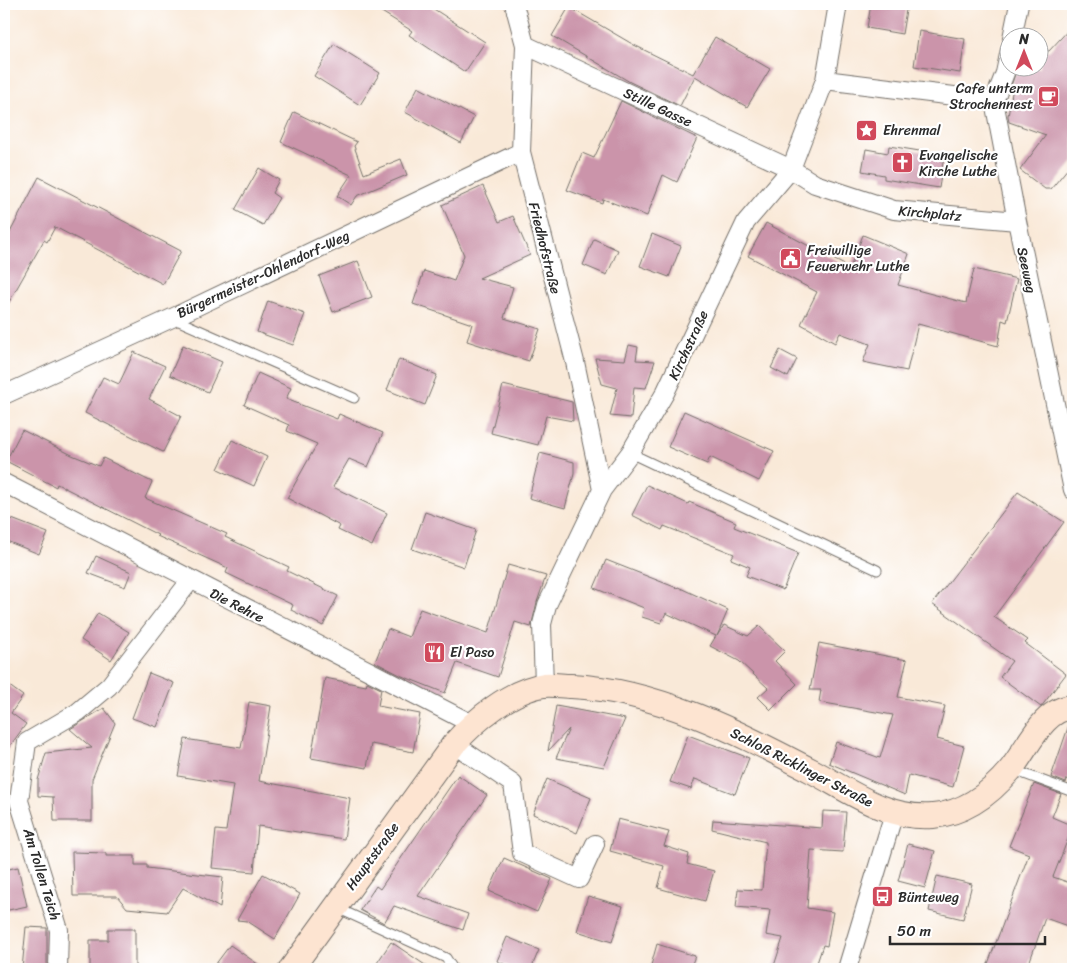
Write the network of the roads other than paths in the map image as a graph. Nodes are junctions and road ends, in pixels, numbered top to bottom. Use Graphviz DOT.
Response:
graph roads {
  1 [pos="514,4"];
  2 [pos="838,4"];
  3 [pos="1019,4"];
  4 [pos="1014,28"];
  5 [pos="525,45"];
  6 [pos="1003,78"];
  7 [pos="825,80"];
  8 [pos="994,101"];
  9 [pos="521,152"];
  10 [pos="791,170"];
  11 [pos="1017,221"];
  12 [pos="172,318"];
  13 [pos="4,395"];
  14 [pos="354,398"];
  15 [pos="630,453"];
  16 [pos="4,483"];
  17 [pos="602,490"];
  18 [pos="1073,490"];
  19 [pos="876,570"];
  20 [pos="190,581"];
  21 [pos="544,685"];
  22 [pos="1073,707"];
  23 [pos="472,724"];
  24 [pos="454,744"];
  25 [pos="1011,769"];
  26 [pos="1073,792"];
  27 [pos="894,813"];
  28 [pos="594,844"];
  29 [pos="335,907"];
  30 [pos="58,969"];
  31 [pos="291,969"];
  32 [pos="453,969"];
  33 [pos="847,969"];
  1 -- 5 [label="street, Friedhofstraße"];
  2 -- 7 [label="street, Kirchstraße"];
  3 -- 4 [label="street"];
  5 -- 9 [label="street, Friedhofstraße"];
  5 -- 10 [label="street, Stille Gasse"];
  6 -- 8 [label="street"];
  7 -- 8 [label="street"];
  7 -- 10 [label="street, Kirchstraße"];
  8 -- 11 [label="street, Seeweg"];
  9 -- 12 [label="street, Bürgermeister-Ohlendorf-Weg"];
  9 -- 17 [label="street, Friedhofstraße"];
  10 -- 11 [label="street, Kirchplatz"];
  10 -- 15 [label="street, Kirchstraße"];
  11 -- 18 [label="street, Seeweg"];
  12 -- 13 [label="street, Bürgermeister-Ohlendorf-Weg"];
  12 -- 14 [label="lane"];
  15 -- 17 [label="street, Kirchstraße"];
  15 -- 19 [label="lane"];
  16 -- 20 [label="street, Die Rehre"];
  17 -- 21 [label="street, Kirchstraße"];
  20 -- 23 [label="street, Die Rehre"];
  20 -- 30 [label="street, Am Tollen Teich"];
  21 -- 23 [label="street, Schloß Ricklinger Straße"];
  21 -- 27 [label="street, Schloß Ricklinger Straße"];
  22 -- 25 [label="street, Schloß Ricklinger Straße"];
  23 -- 24 [label="street, Hauptstraße"];
  24 -- 28 [label="street"];
  24 -- 29 [label="street, Hauptstraße"];
  25 -- 26 [label="lane"];
  25 -- 27 [label="street, Schloß Ricklinger Straße"];
  27 -- 33 [label="street"];
  29 -- 31 [label="street, Hauptstraße"];
  29 -- 32 [label="lane"];
}
